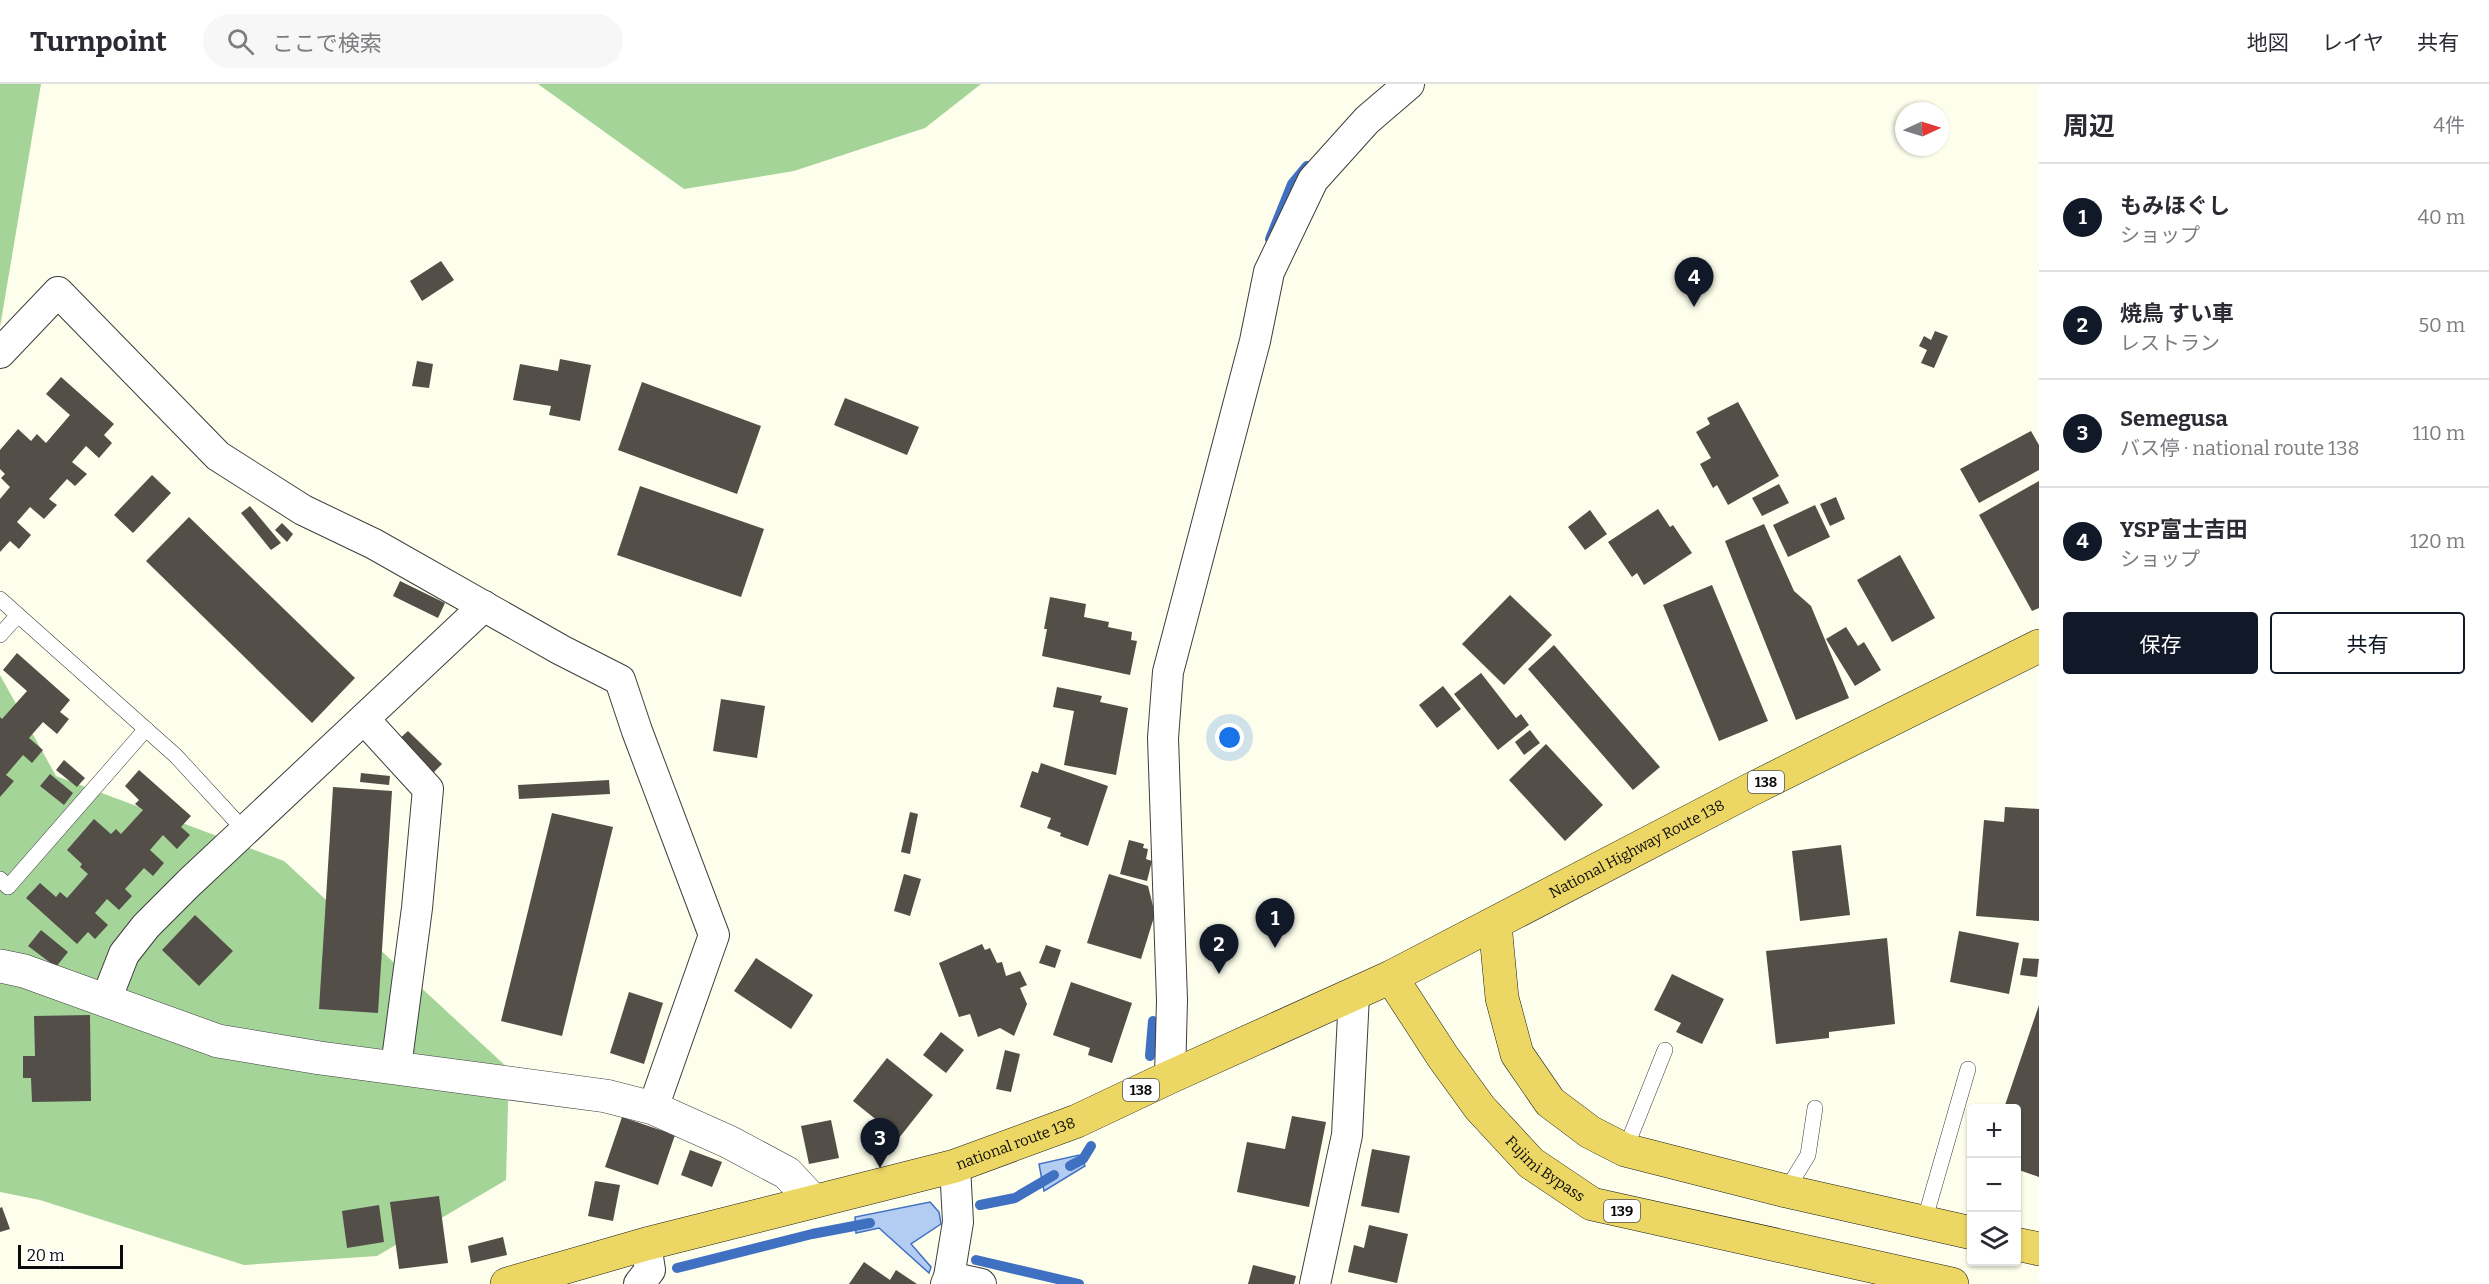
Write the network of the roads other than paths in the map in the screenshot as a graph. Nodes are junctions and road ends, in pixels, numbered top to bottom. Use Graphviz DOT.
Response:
graph roads {
  1 [pos="1408,84"];
  2 [pos="0,353"];
  3 [pos="0,599"];
  4 [pos="483,606"];
  5 [pos="18,615"];
  6 [pos="0,635"];
  7 [pos="2039,646"];
  8 [pos="364,718"];
  9 [pos="146,729"];
  10 [pos="245,831"];
  11 [pos="0,879"];
  12 [pos="1495,924"];
  13 [pos="0,966"];
  14 [pos="1391,977"];
  15 [pos="1354,995"];
  16 [pos="106,1000"];
  17 [pos="1665,1050"];
  18 [pos="396,1067"];
  19 [pos="1968,1069"];
  20 [pos="1170,1077"];
  21 [pos="652,1108"];
  22 [pos="1815,1108"];
  23 [pos="1625,1150"];
  24 [pos="955,1166"];
  25 [pos="1786,1191"];
  26 [pos="813,1201"];
  27 [pos="1924,1222"];
  28 [pos="1967,1232"];
  29 [pos="646,1244"];
  30 [pos="2021,1245"];
  31 [pos="2039,1249"];
  32 [pos="947,1280"];
  33 [pos="507,1284"];
  34 [pos="639,1284"];
  35 [pos="981,1284"];
  36 [pos="1315,1284"];
  37 [pos="1952,1284"];
  1 -- 20 [label="street"];
  2 -- 4 [label="street"];
  3 -- 5 [label="lane"];
  4 -- 8 [label="street"];
  4 -- 21 [label="street"];
  5 -- 6 [label="lane"];
  5 -- 9 [label="lane"];
  7 -- 12 [label="highway, National Highway Route 138 / 138"];
  8 -- 10 [label="street"];
  8 -- 18 [label="street"];
  9 -- 10 [label="lane"];
  9 -- 11 [label="lane"];
  10 -- 16 [label="street"];
  12 -- 14 [label="highway, national route 138 / 138"];
  12 -- 23 [label="highway"];
  13 -- 16 [label="street"];
  14 -- 15 [label="highway, national route 138 / 138"];
  14 -- 37 [label="highway, Fujimi Bypass / 139"];
  15 -- 20 [label="highway, national route 138 / 138"];
  15 -- 36 [label="street"];
  16 -- 18 [label="street"];
  17 -- 23 [label="lane"];
  18 -- 21 [label="street"];
  19 -- 27 [label="lane"];
  20 -- 24 [label="highway, national route 138 / 138"];
  21 -- 26 [label="street"];
  22 -- 25 [label="lane"];
  23 -- 25 [label="highway"];
  24 -- 26 [label="highway, national route 138 / 138"];
  24 -- 32 [label="street"];
  25 -- 27 [label="highway"];
  26 -- 29 [label="highway, national route 138 / 138"];
  27 -- 28 [label="highway"];
  29 -- 33 [label="highway, national route 138 / 138"];
  29 -- 34 [label="street"];
  30 -- 31 [label="highway"];
  32 -- 35 [label="street"];
}
